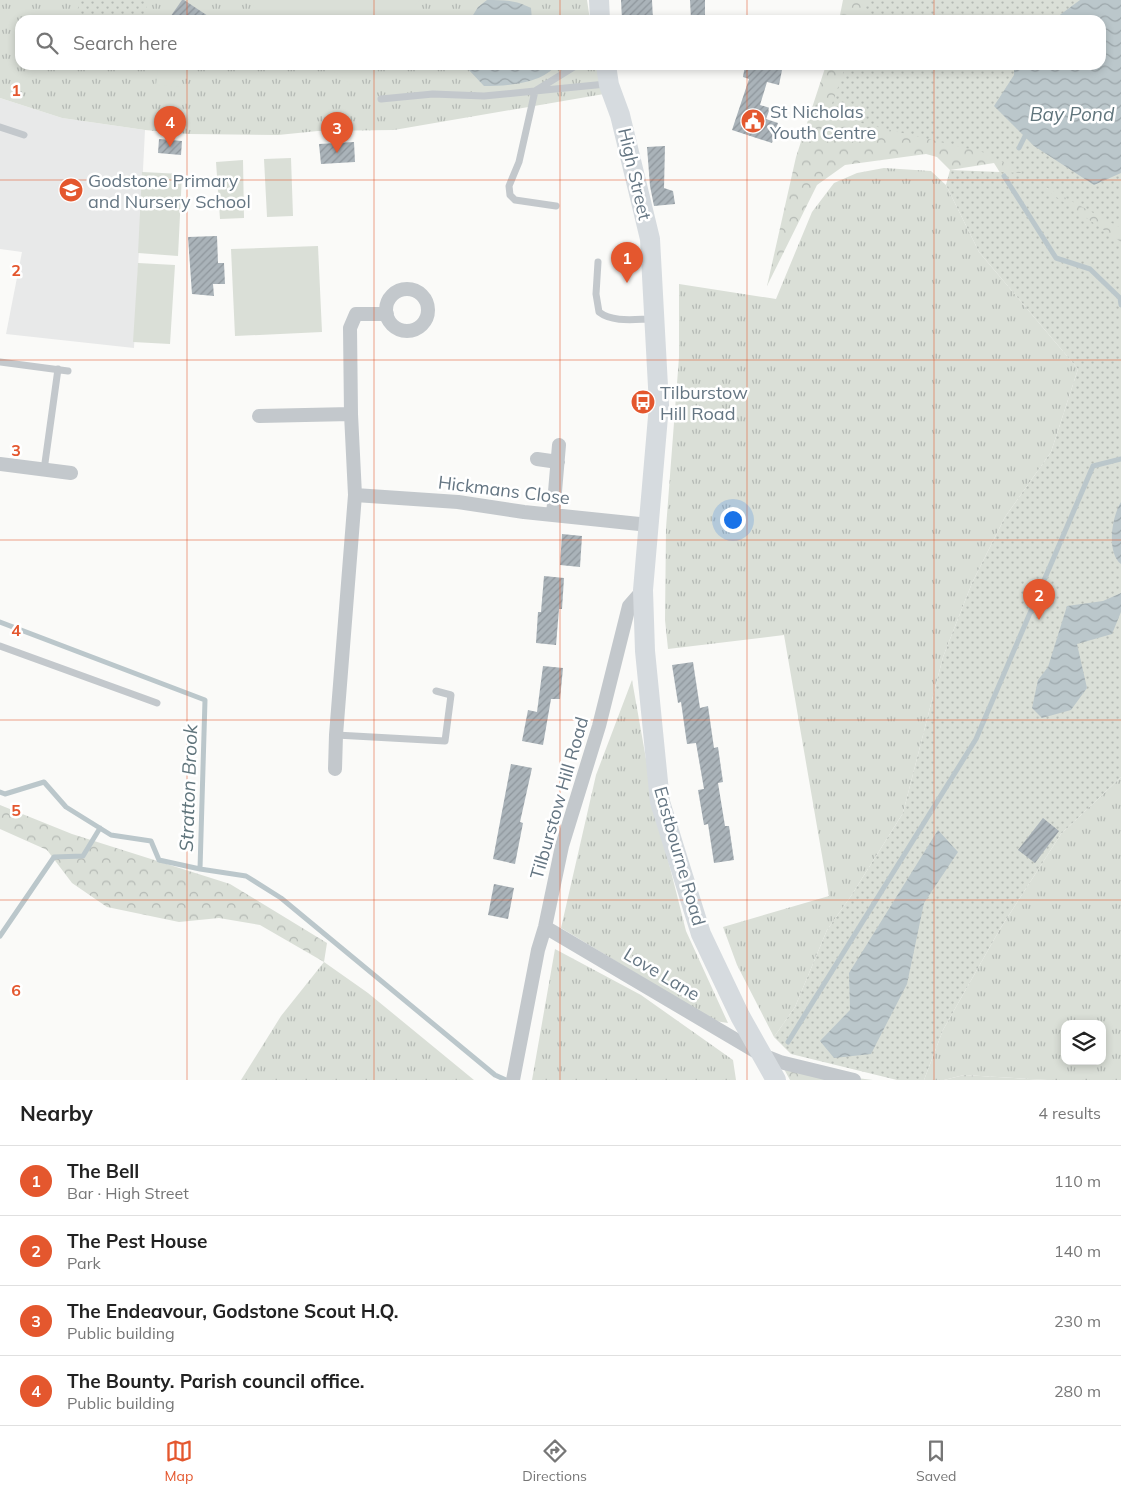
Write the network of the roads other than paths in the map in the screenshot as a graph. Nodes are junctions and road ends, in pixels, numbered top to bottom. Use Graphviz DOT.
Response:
graph roads {
  1 [pos="599,0"];
  2 [pos="600,15"];
  3 [pos="569,70"];
  4 [pos="608,75"];
  5 [pos="535,91"];
  6 [pos="381,100"];
  7 [pos="0,127"];
  8 [pos="24,135"];
  9 [pos="556,206"];
  10 [pos="598,262"];
  11 [pos="387,314"];
  12 [pos="654,320"];
  13 [pos="0,362"];
  14 [pos="58,369"];
  15 [pos="68,371"];
  16 [pos="351,414"];
  17 [pos="258,416"];
  18 [pos="559,445"];
  19 [pos="537,459"];
  20 [pos="558,462"];
  21 [pos="0,464"];
  22 [pos="44,470"];
  23 [pos="71,473"];
  24 [pos="355,495"];
  25 [pos="553,515"];
  26 [pos="649,525"];
  27 [pos="643,590"];
  28 [pos="0,646"];
  29 [pos="436,691"];
  30 [pos="157,703"];
  31 [pos="336,735"];
  32 [pos="335,769"];
  33 [pos="545,928"];
  34 [pos="760,1054"];
  35 [pos="513,1080"];
  36 [pos="776,1080"];
  37 [pos="854,1080"];
  1 -- 2 [label="main road"];
  3 -- 5 [label="lane"];
  4 -- 5 [label="lane"];
  4 -- 12 [label="main road, High Street"];
  5 -- 6 [label="lane"];
  5 -- 9 [label="lane"];
  7 -- 8 [label="lane"];
  10 -- 12 [label="lane"];
  11 -- 16 [label="street"];
  12 -- 26 [label="main road, High Street"];
  13 -- 14 [label="lane"];
  14 -- 15 [label="lane"];
  14 -- 22 [label="lane"];
  16 -- 17 [label="street"];
  16 -- 24 [label="street"];
  18 -- 20 [label="street"];
  19 -- 20 [label="street"];
  20 -- 25 [label="street"];
  21 -- 22 [label="street"];
  22 -- 23 [label="street"];
  24 -- 25 [label="street, Hickmans Close"];
  24 -- 31 [label="street"];
  25 -- 26 [label="street, Hickmans Close"];
  26 -- 27 [label="main road, Eastbourne Road"];
  27 -- 33 [label="street, Tilburstow Hill Road"];
  27 -- 34 [label="main road, Eastbourne Road"];
  28 -- 30 [label="lane"];
  29 -- 31 [label="lane"];
  31 -- 32 [label="street"];
  33 -- 34 [label="street, Love Lane"];
  33 -- 35 [label="street, Tilburstow Hill Road"];
  34 -- 36 [label="main road, Eastbourne Road"];
  34 -- 37 [label="street, Love Lane"];
}
